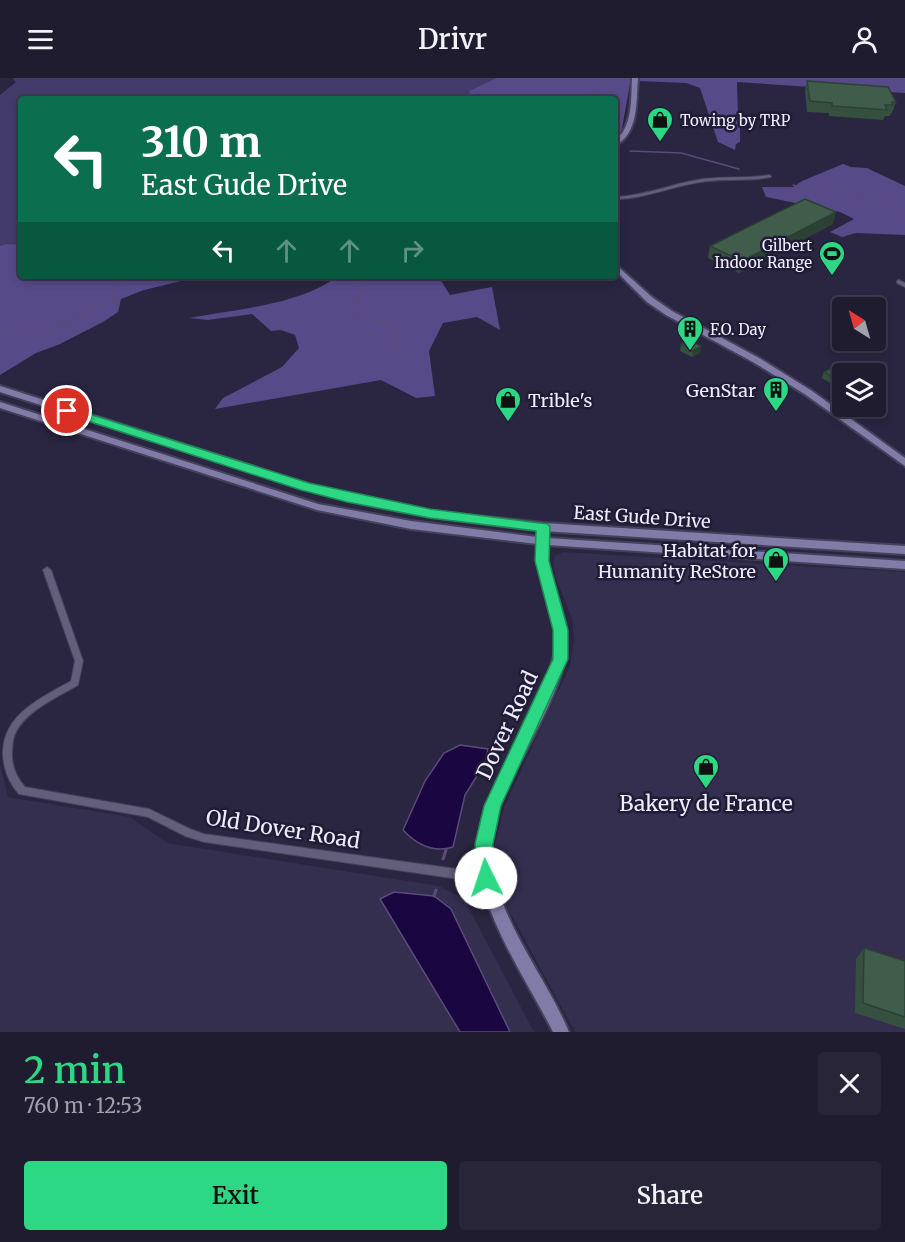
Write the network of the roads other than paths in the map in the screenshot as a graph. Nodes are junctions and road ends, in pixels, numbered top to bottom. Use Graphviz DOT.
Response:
graph roads {
  1 [pos="635,78"];
  2 [pos="618,141"];
  3 [pos="769,176"];
  4 [pos="618,198"];
  5 [pos="618,269"];
  6 [pos="0,389"];
  7 [pos="0,405"];
  8 [pos="905,463"];
  9 [pos="542,534"];
  10 [pos="905,550"];
  11 [pos="905,565"];
  12 [pos="47,570"];
  13 [pos="486,878"];
  14 [pos="561,1032"];
  1 -- 2 [label="main road"];
  3 -- 4 [label="street"];
  5 -- 8 [label="main road"];
  6 -- 9 [label="main road, East Gude Drive"];
  7 -- 9 [label="main road, East Gude Drive"];
  9 -- 10 [label="main road, East Gude Drive"];
  9 -- 11 [label="main road, East Gude Drive"];
  9 -- 13 [label="main road, Dover Road"];
  12 -- 13 [label="street, Old Dover Road"];
  13 -- 14 [label="main road, Dover Road"];
}
